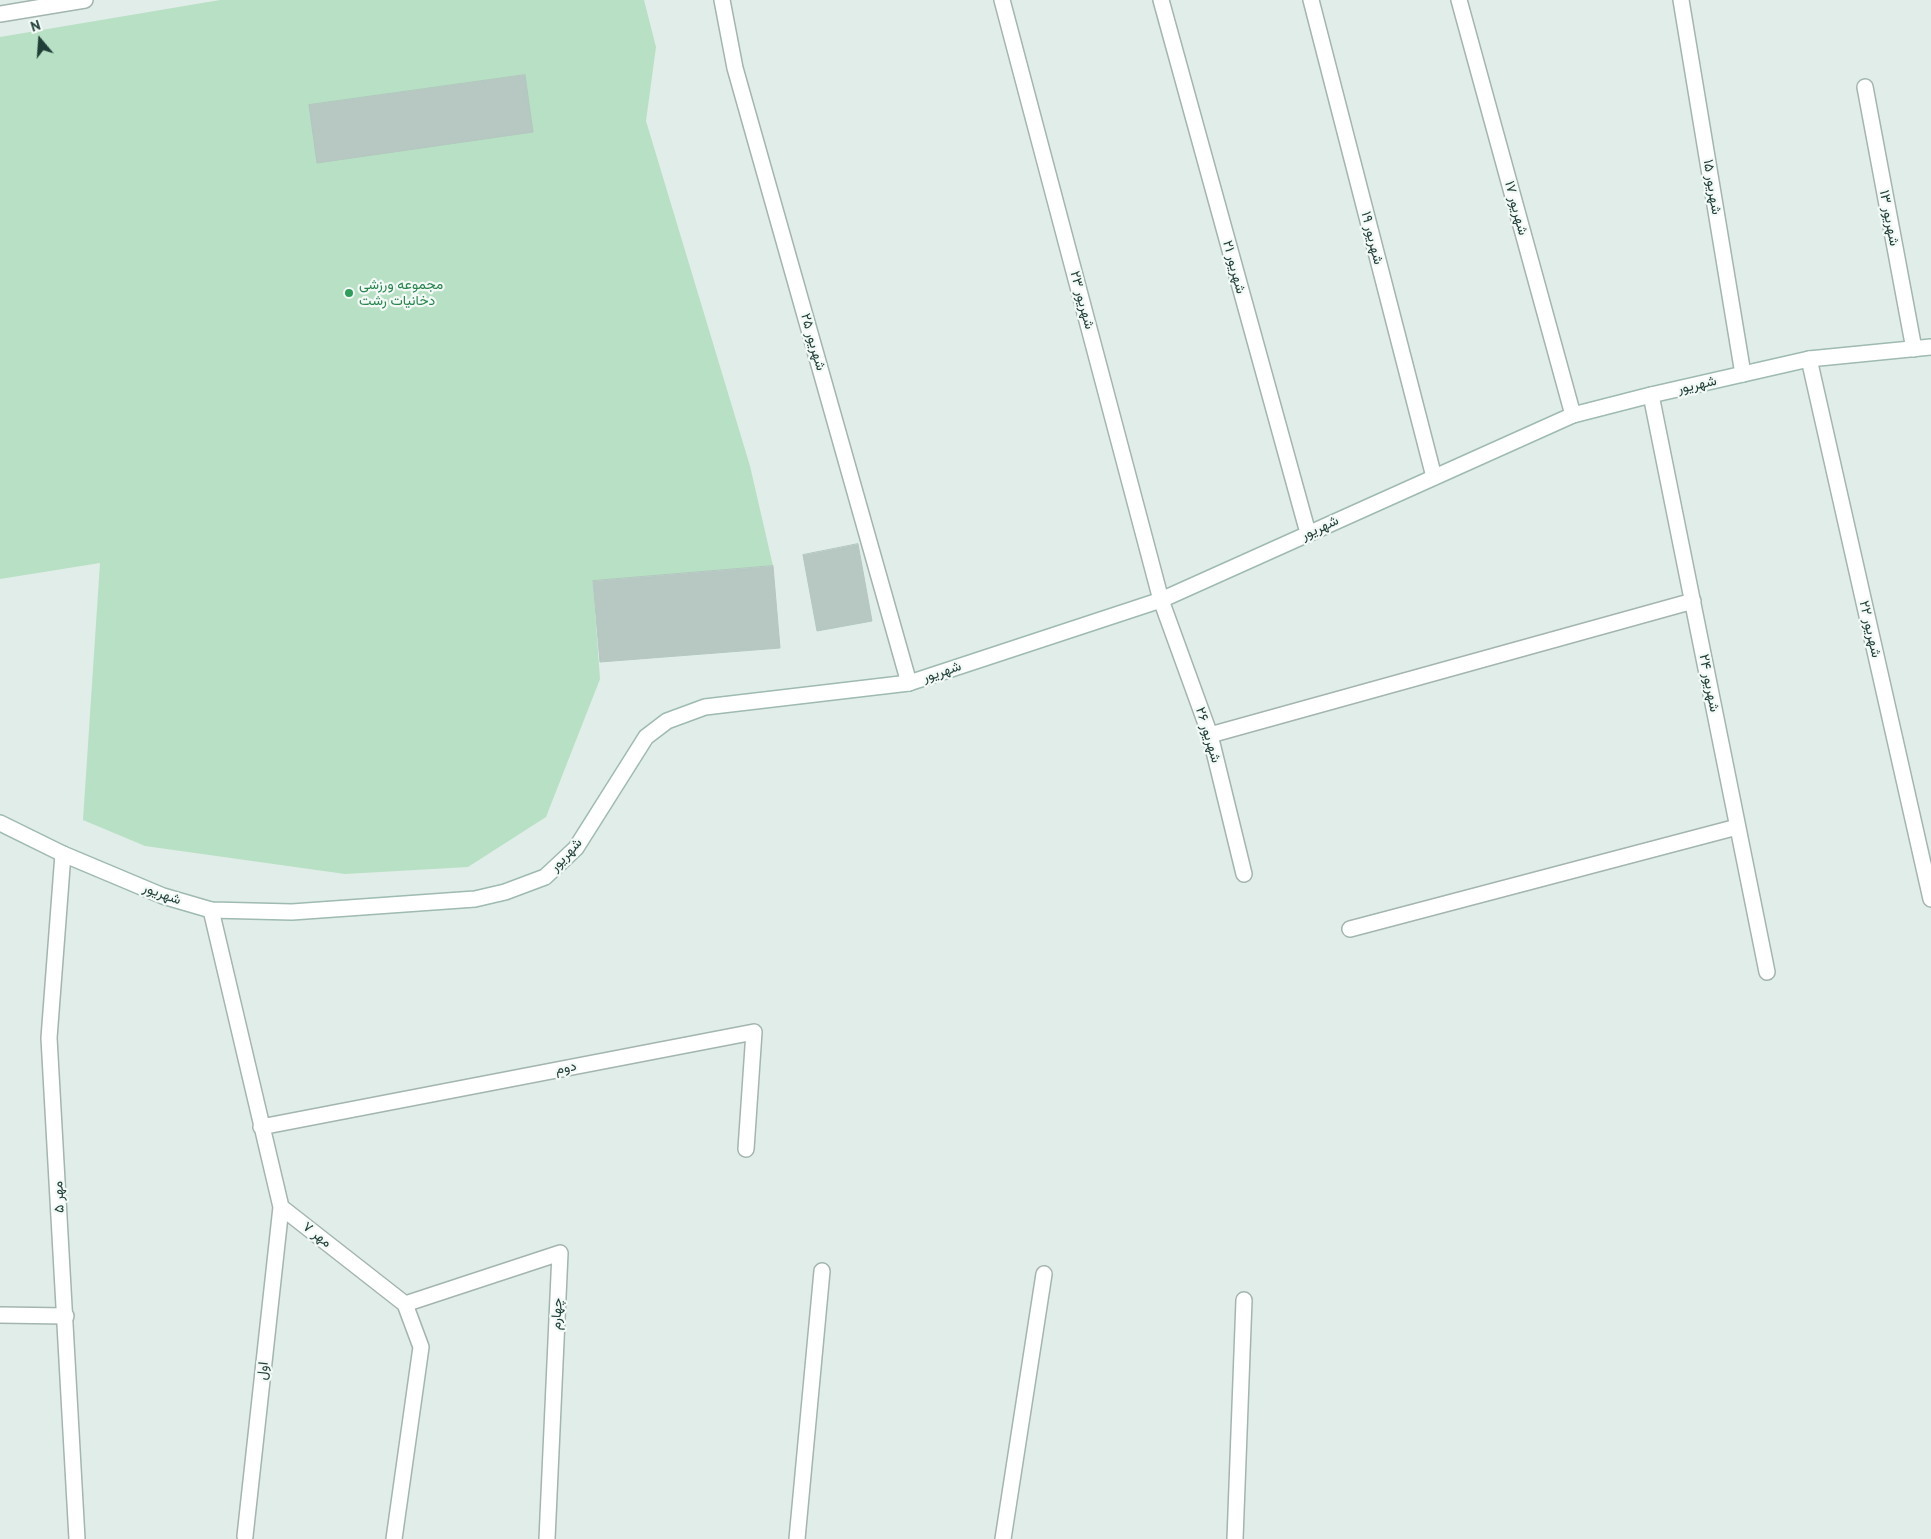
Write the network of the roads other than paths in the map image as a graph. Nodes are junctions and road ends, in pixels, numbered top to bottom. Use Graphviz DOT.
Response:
graph roads {
  1 [pos="85,0"];
  2 [pos="722,0"];
  3 [pos="1002,0"];
  4 [pos="1160,0"];
  5 [pos="1311,0"];
  6 [pos="1459,0"];
  7 [pos="1681,0"];
  8 [pos="0,14"];
  9 [pos="1865,87"];
  10 [pos="1931,347"];
  11 [pos="1914,349"];
  12 [pos="1809,360"];
  13 [pos="1744,374"];
  14 [pos="1651,395"];
  15 [pos="1572,415"];
  16 [pos="1434,477"];
  17 [pos="1308,533"];
  18 [pos="1161,600"];
  19 [pos="1693,601"];
  20 [pos="909,683"];
  21 [pos="1210,735"];
  22 [pos="0,823"];
  23 [pos="1737,828"];
  24 [pos="63,854"];
  25 [pos="1244,874"];
  26 [pos="1931,899"];
  27 [pos="211,910"];
  28 [pos="1350,929"];
  29 [pos="1767,972"];
  30 [pos="261,1127"];
  31 [pos="746,1149"];
  32 [pos="281,1207"];
  33 [pos="822,1271"];
  34 [pos="1044,1274"];
  35 [pos="1244,1300"];
  36 [pos="405,1304"];
  37 [pos="0,1315"];
  38 [pos="66,1316"];
  39 [pos="245,1536"];
  40 [pos="77,1539"];
  41 [pos="394,1539"];
  42 [pos="547,1539"];
  43 [pos="797,1539"];
  44 [pos="1003,1539"];
  45 [pos="1235,1539"];
  1 -- 8 [label="street"];
  2 -- 20 [label="street, شهریور ۲۵"];
  3 -- 18 [label="street, شهریور ۲۳"];
  4 -- 17 [label="street, شهریور ۲۱"];
  5 -- 16 [label="street, شهریور ۱۹"];
  6 -- 15 [label="street, شهریور ۱۷"];
  7 -- 13 [label="street, شهریور ۱۵"];
  9 -- 11 [label="street, شهریور ۱۳"];
  10 -- 11 [label="street, شهریور"];
  11 -- 12 [label="street, شهریور"];
  12 -- 13 [label="street, شهریور"];
  12 -- 26 [label="street, شهریور ۲۲"];
  13 -- 14 [label="street, شهریور"];
  14 -- 15 [label="street, شهریور"];
  14 -- 19 [label="street, شهریور ۲۴"];
  15 -- 16 [label="street, شهریور"];
  16 -- 17 [label="street, شهریور"];
  17 -- 18 [label="street, شهریور"];
  18 -- 20 [label="street, شهریور"];
  18 -- 21 [label="street, شهریور ۲۶"];
  19 -- 21 [label="street"];
  19 -- 23 [label="street, شهریور ۲۴"];
  20 -- 27 [label="street, شهریور"];
  21 -- 25 [label="street, شهریور ۲۶"];
  22 -- 24 [label="street, شهریور"];
  23 -- 28 [label="street"];
  23 -- 29 [label="street, شهریور ۲۴"];
  24 -- 27 [label="street, شهریور"];
  24 -- 38 [label="street, مهر ۵"];
  27 -- 30 [label="street"];
  30 -- 31 [label="street, دوم"];
  30 -- 32 [label="street"];
  32 -- 36 [label="street, مهر ۷"];
  32 -- 39 [label="street, اول"];
  33 -- 43 [label="street"];
  34 -- 44 [label="street"];
  35 -- 45 [label="street"];
  36 -- 41 [label="street"];
  36 -- 42 [label="street, چهارم"];
  37 -- 38 [label="street"];
  38 -- 40 [label="street, مهر ۵"];
}
